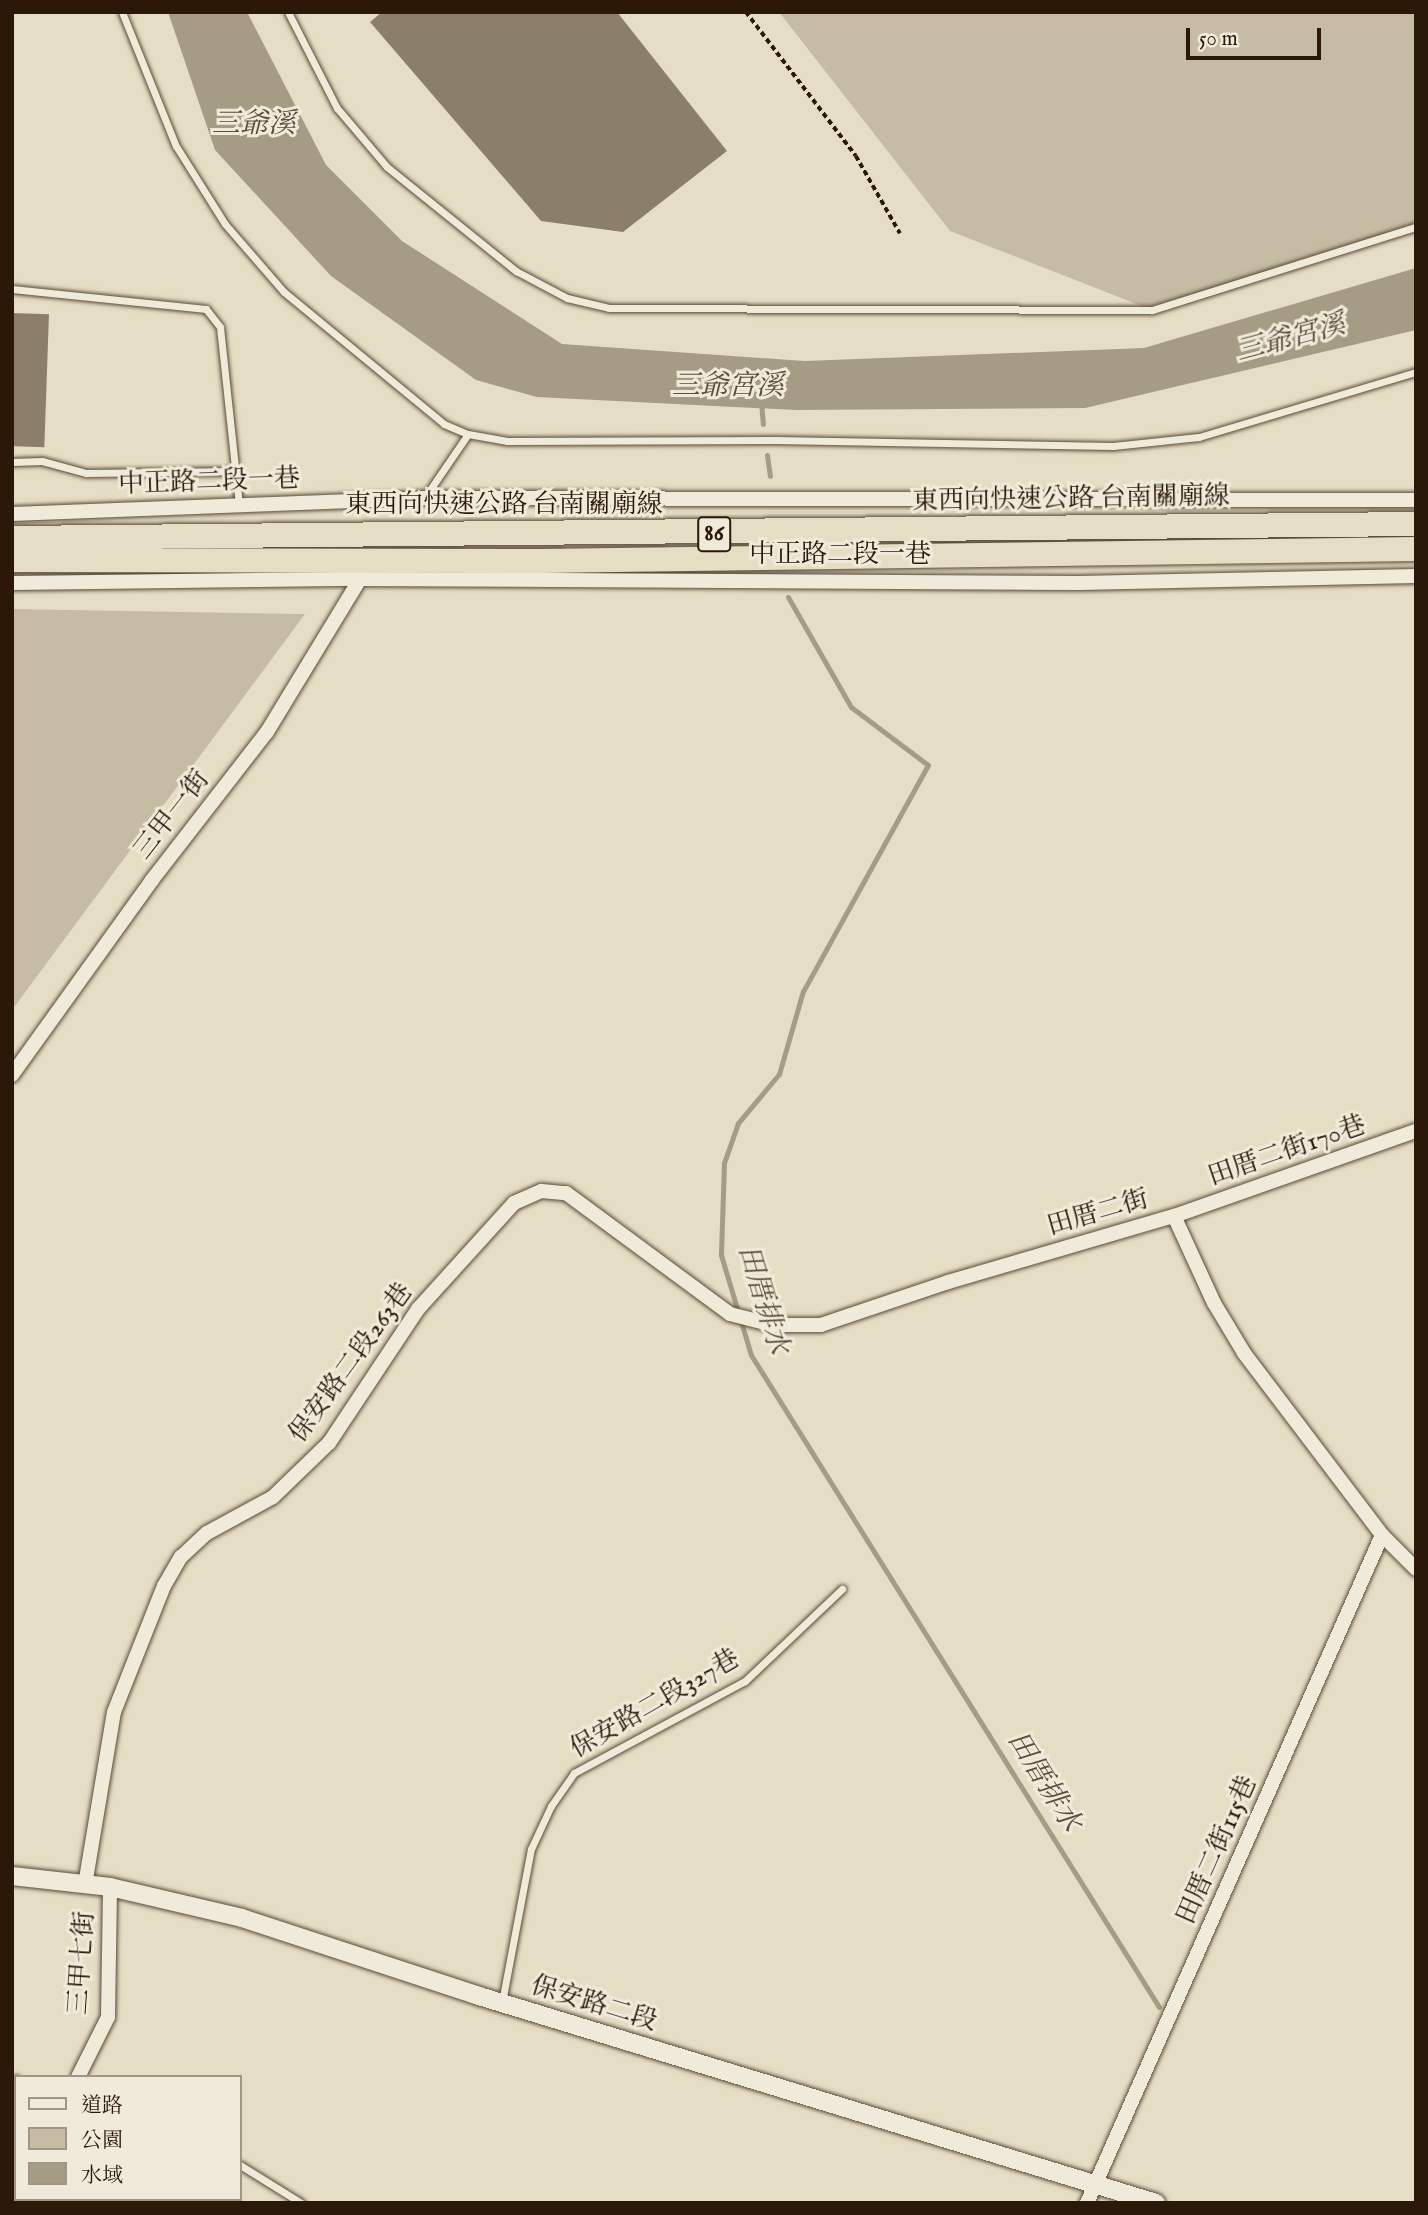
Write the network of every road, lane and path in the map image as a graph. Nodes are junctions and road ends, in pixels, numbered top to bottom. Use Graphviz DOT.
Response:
graph roads {
  1 [pos="122,12"];
  2 [pos="288,12"];
  3 [pos="747,12"];
  4 [pos="1416,227"];
  5 [pos="900,233"];
  6 [pos="12,289"];
  7 [pos="1416,372"];
  8 [pos="468,434"];
  9 [pos="12,461"];
  10 [pos="238,471"];
  11 [pos="424,498"];
  12 [pos="1416,500"];
  13 [pos="239,505"];
  14 [pos="12,514"];
  15 [pos="1416,524"];
  16 [pos="12,538"];
  17 [pos="1416,550"];
  18 [pos="12,560"];
  19 [pos="1416,576"];
  20 [pos="360,579"];
  21 [pos="12,583"];
  22 [pos="12,1075"];
  23 [pos="1416,1131"];
  24 [pos="1174,1216"];
  25 [pos="736,1316"];
  26 [pos="1382,1535"];
  27 [pos="1416,1568"];
  28 [pos="842,1589"];
  29 [pos="12,1876"];
  30 [pos="85,1885"];
  31 [pos="110,1887"];
  32 [pos="502,2003"];
  33 [pos="79,2075"];
  34 [pos="242,2166"];
  35 [pos="1096,2185"];
  36 [pos="301,2203"];
  37 [pos="1087,2203"];
  38 [pos="1156,2203"];
  1 -- 8 [label="lane"];
  2 -- 4 [label="lane"];
  3 -- 5 [label="path"];
  6 -- 10 [label="lane"];
  7 -- 8 [label="lane"];
  8 -- 11 [label="lane"];
  9 -- 10 [label="lane"];
  10 -- 13 [label="lane"];
  11 -- 12 [label="street, 中正路二段一巷"];
  11 -- 13 [label="street, 中正路二段一巷"];
  13 -- 14 [label="street, 中正路二段一巷"];
  15 -- 16 [label="highway, 東西向快速公路 台南關廟線 / 86"];
  17 -- 18 [label="highway, 東西向快速公路 台南關廟線 / 86"];
  19 -- 20 [label="street, 中正路二段一巷"];
  20 -- 21 [label="street, 中正路二段一巷"];
  20 -- 22 [label="street, 三甲一街"];
  23 -- 24 [label="street, 田厝二街170巷"];
  24 -- 25 [label="street, 田厝二街"];
  24 -- 26 [label="street, 田厝二街"];
  25 -- 30 [label="street, 保安路二段263巷"];
  26 -- 27 [label="street, 田厝二街"];
  26 -- 35 [label="street, 田厝二街115巷"];
  28 -- 32 [label="lane, 保安路二段327巷"];
  29 -- 30 [label="street, 保安路二段"];
  30 -- 31 [label="street, 保安路二段"];
  31 -- 32 [label="street, 保安路二段"];
  31 -- 33 [label="street, 三甲七街"];
  32 -- 35 [label="street, 保安路二段"];
  34 -- 36 [label="lane"];
  35 -- 37 [label="street, 田厝二街115巷"];
  35 -- 38 [label="street, 保安路二段"];
}
